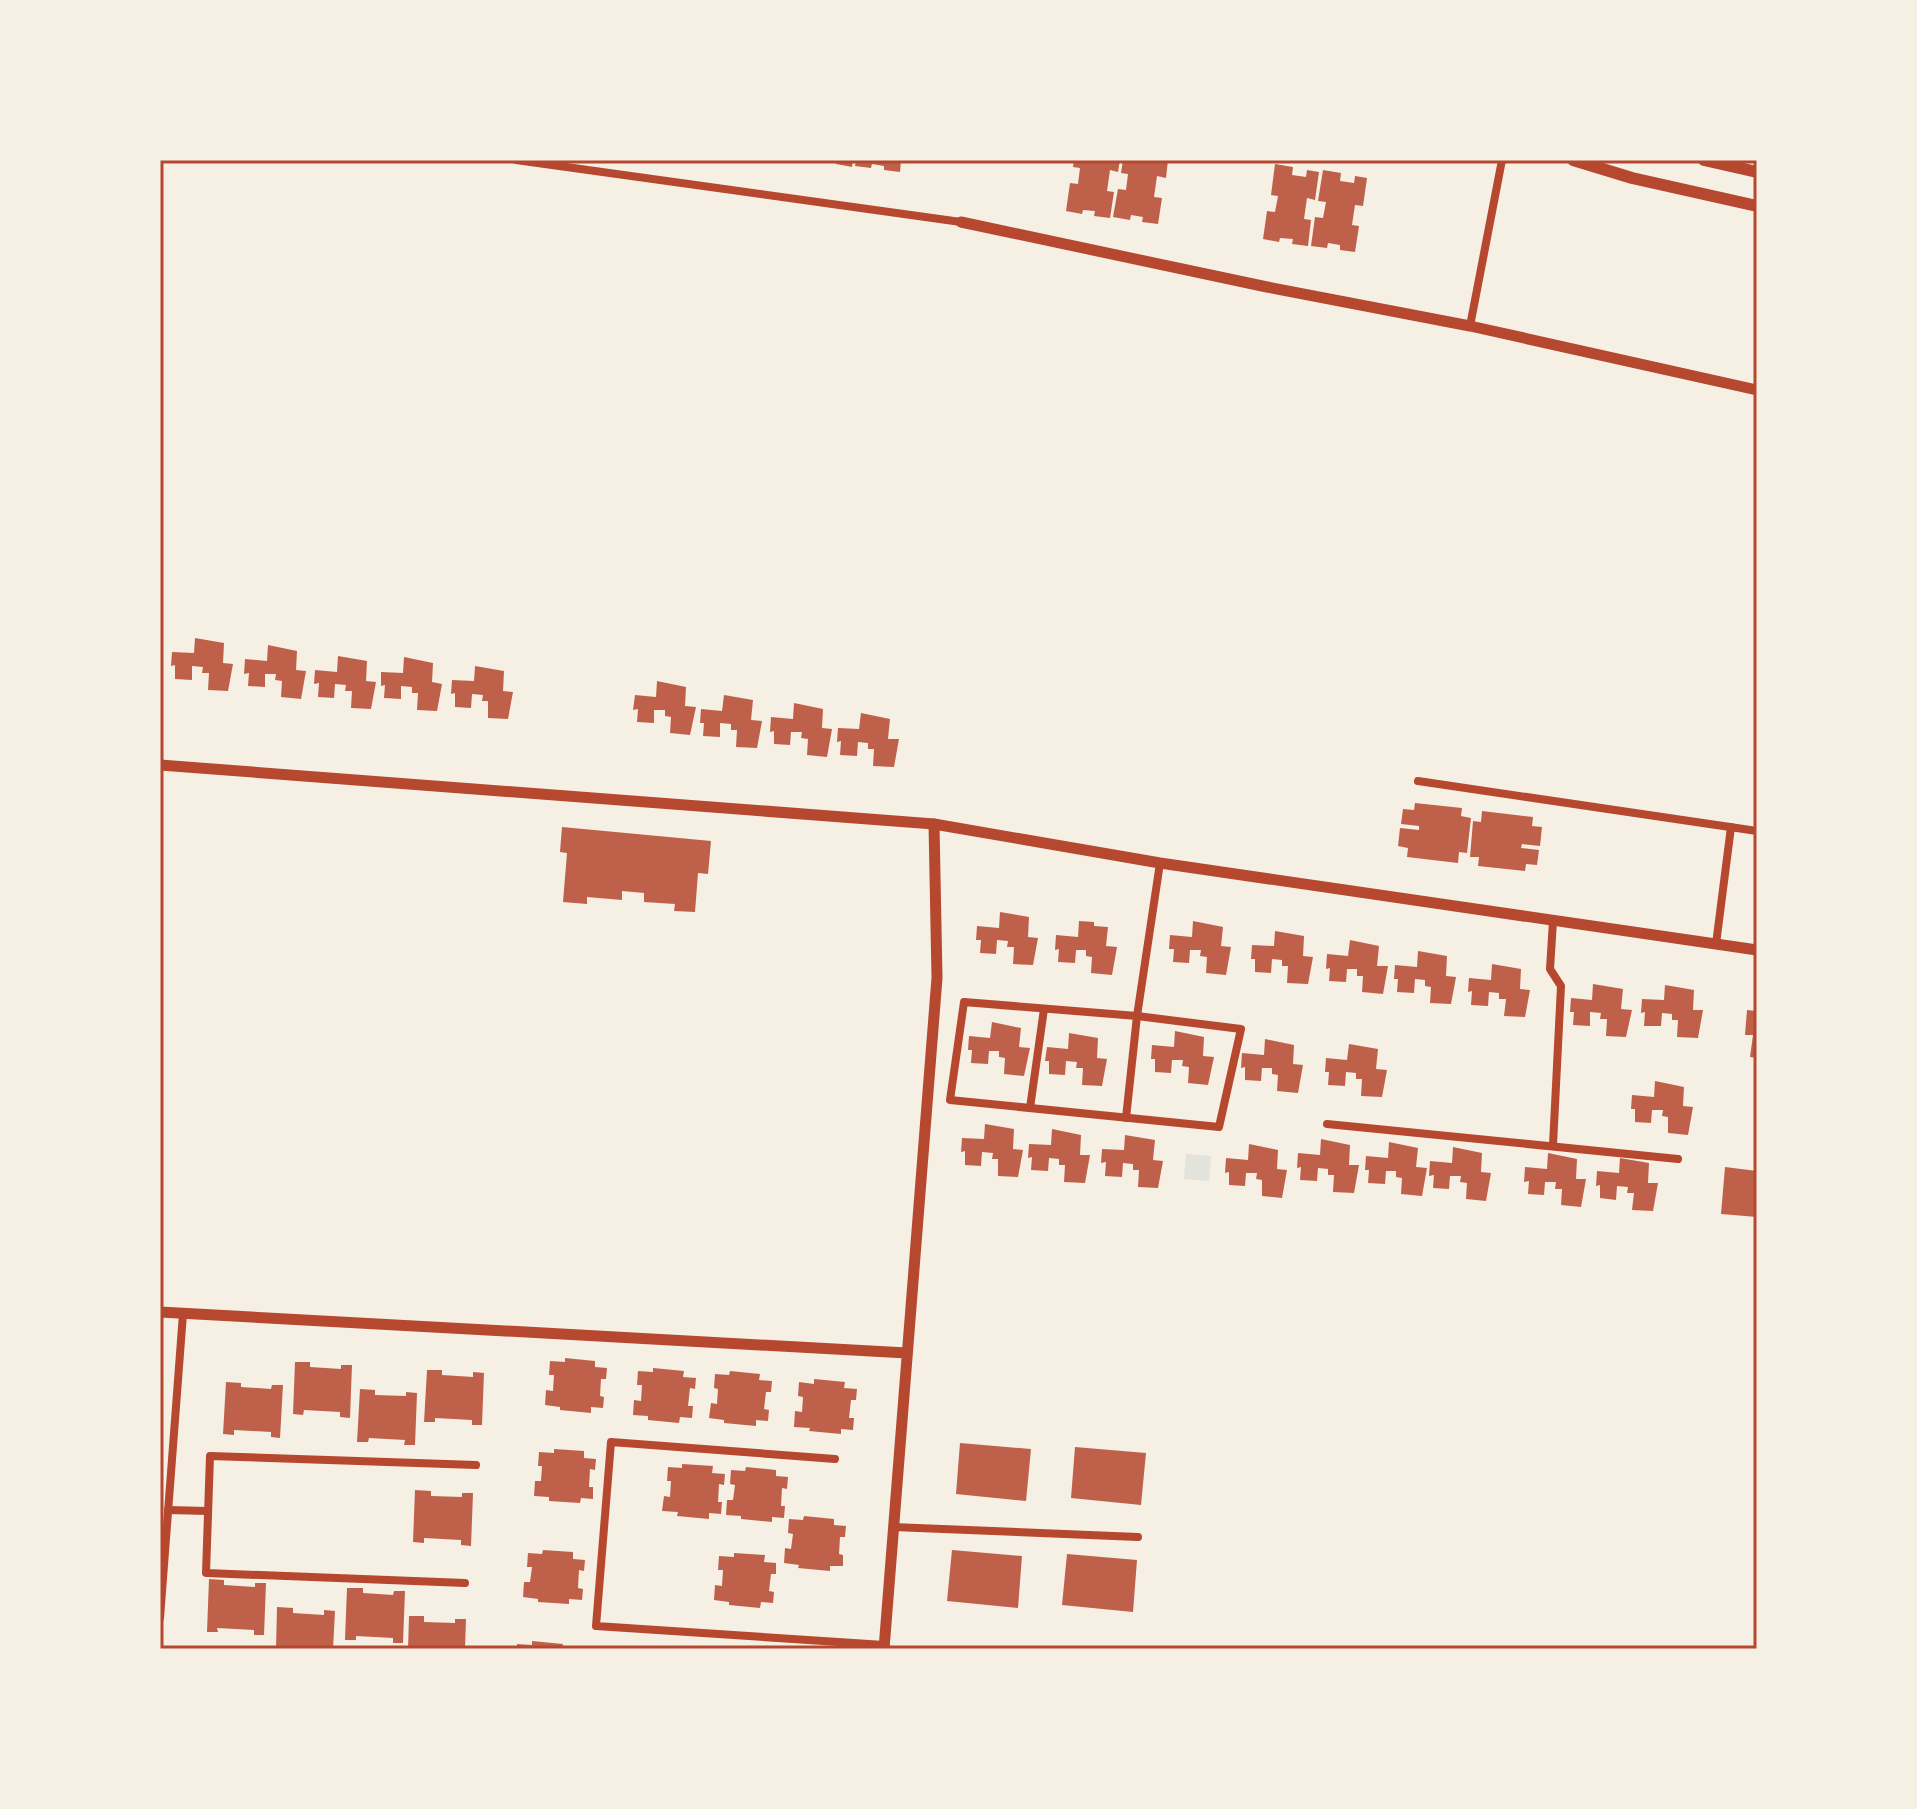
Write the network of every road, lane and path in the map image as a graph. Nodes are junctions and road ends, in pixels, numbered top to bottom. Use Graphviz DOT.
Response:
graph roads {
  1 [pos="516,160"];
  2 [pos="1502,160"];
  3 [pos="1573,160"];
  4 [pos="1704,160"];
  5 [pos="1757,172"];
  6 [pos="1757,206"];
  7 [pos="961,222"];
  8 [pos="1470,326"];
  9 [pos="1757,390"];
  10 [pos="160,765"];
  11 [pos="1418,781"];
  12 [pos="934,824"];
  13 [pos="1731,827"];
  14 [pos="1757,831"];
  15 [pos="1160,863"];
  16 [pos="1553,921"];
  17 [pos="1716,944"];
  18 [pos="1757,950"];
  19 [pos="1044,1009"];
  20 [pos="1137,1016"];
  21 [pos="1030,1108"];
  22 [pos="1126,1118"];
  23 [pos="1327,1124"];
  24 [pos="1553,1145"];
  25 [pos="1678,1159"];
  26 [pos="160,1312"];
  27 [pos="183,1314"];
  28 [pos="907,1353"];
  29 [pos="835,1459"];
  30 [pos="476,1465"];
  31 [pos="168,1510"];
  32 [pos="208,1511"];
  33 [pos="893,1527"];
  34 [pos="1138,1537"];
  35 [pos="465,1583"];
  36 [pos="160,1618"];
  37 [pos="884,1647"];
  1 -- 7 [label="street"];
  2 -- 8 [label="street"];
  3 -- 6 [label="main road"];
  4 -- 5 [label="main road"];
  7 -- 8 [label="street"];
  8 -- 9 [label="street"];
  10 -- 12 [label="street"];
  11 -- 13 [label="street"];
  12 -- 15 [label="street"];
  12 -- 28 [label="street"];
  13 -- 14 [label="street"];
  13 -- 17 [label="street"];
  15 -- 16 [label="street"];
  15 -- 20 [label="street"];
  16 -- 17 [label="street"];
  16 -- 24 [label="street"];
  17 -- 18 [label="street"];
  19 -- 20 [label="street"];
  19 -- 21 [label="street"];
  19 -- 21 [label="street"];
  20 -- 22 [label="street"];
  20 -- 22 [label="street"];
  21 -- 22 [label="street"];
  23 -- 24 [label="street"];
  24 -- 25 [label="street"];
  26 -- 27 [label="street"];
  27 -- 28 [label="street"];
  27 -- 31 [label="street"];
  28 -- 33 [label="street"];
  29 -- 37 [label="street"];
  30 -- 32 [label="street"];
  31 -- 32 [label="street"];
  31 -- 36 [label="street"];
  32 -- 35 [label="street"];
  33 -- 34 [label="street"];
  33 -- 37 [label="street"];
}
